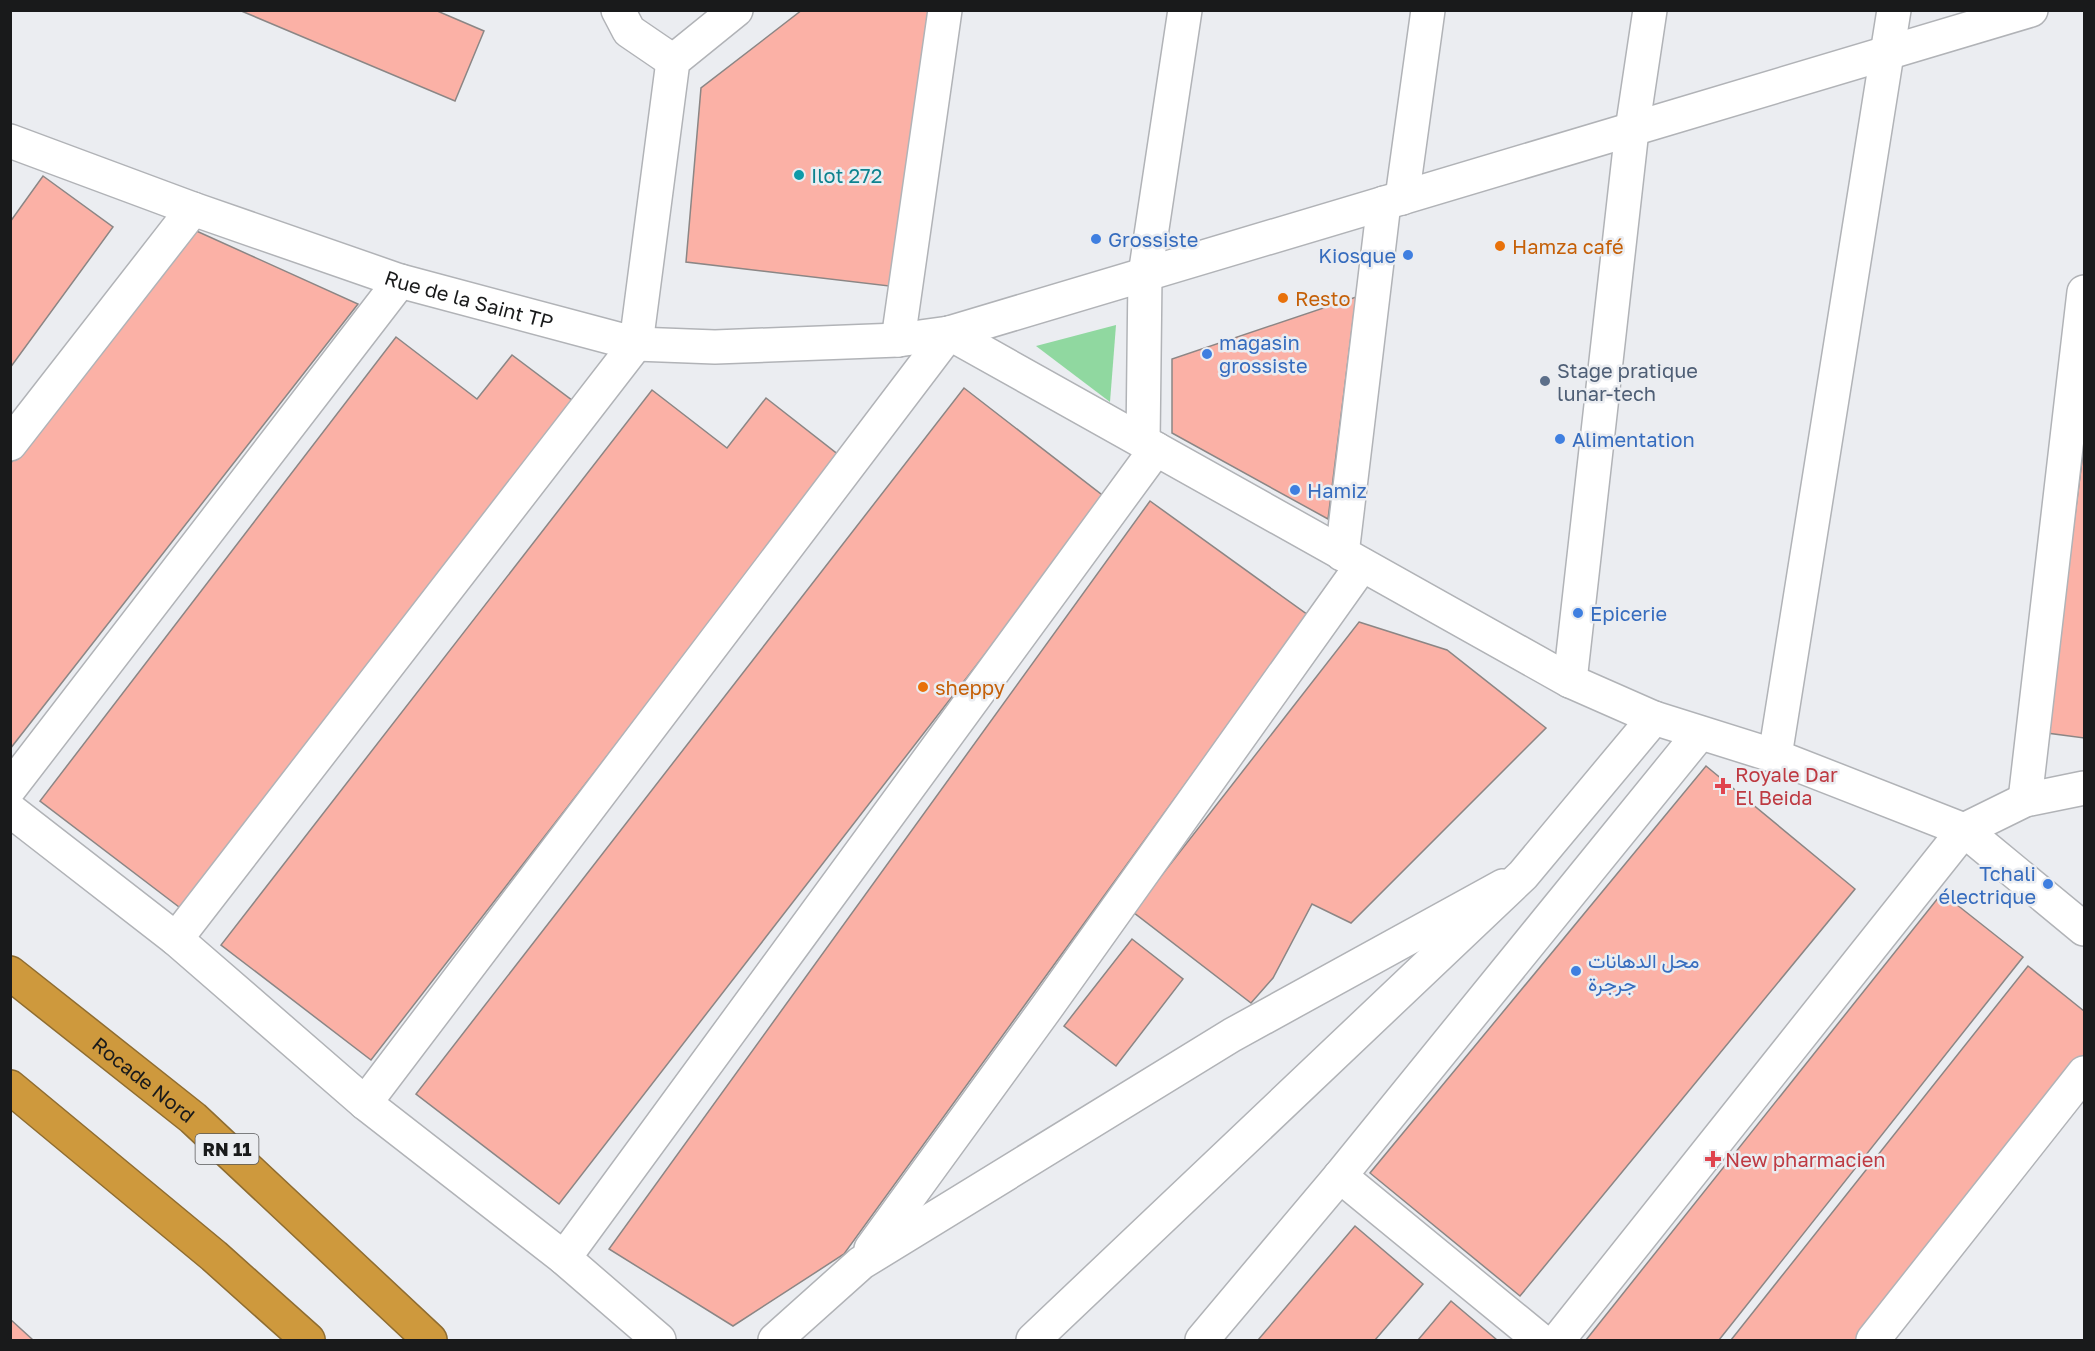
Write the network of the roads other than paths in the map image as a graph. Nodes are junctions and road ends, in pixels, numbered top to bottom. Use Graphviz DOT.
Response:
graph roads {
  1 [pos="618,10"];
  2 [pos="736,10"];
  3 [pos="945,10"];
  4 [pos="1185,10"];
  5 [pos="1428,10"];
  6 [pos="1650,10"];
  7 [pos="1894,10"];
  8 [pos="2031,10"];
  9 [pos="1887,54"];
  10 [pos="674,61"];
  11 [pos="1632,130"];
  12 [pos="10,141"];
  13 [pos="1393,201"];
  14 [pos="193,209"];
  15 [pos="1145,275"];
  16 [pos="400,281"];
  17 [pos="2085,292"];
  18 [pos="949,333"];
  19 [pos="898,340"];
  20 [pos="636,344"];
  21 [pos="10,444"];
  22 [pos="1149,446"];
  23 [pos="1352,559"];
  24 [pos="1570,681"];
  25 [pos="1654,718"];
  26 [pos="1700,733"];
  27 [pos="1775,756"];
  28 [pos="10,788"];
  29 [pos="2085,788"];
  30 [pos="2025,800"];
  31 [pos="10,810"];
  32 [pos="1964,830"];
  33 [pos="1523,875"];
  34 [pos="2085,929"];
  35 [pos="176,939"];
  36 [pos="10,973"];
  37 [pos="2085,1073"];
  38 [pos="10,1087"];
  39 [pos="365,1102"];
  40 [pos="1340,1176"];
  41 [pos="564,1258"];
  42 [pos="861,1263"];
  43 [pos="308,1341"];
  44 [pos="430,1341"];
  45 [pos="659,1341"];
  46 [pos="775,1341"];
  47 [pos="1033,1341"];
  48 [pos="1202,1341"];
  49 [pos="1540,1341"];
  50 [pos="1558,1341"];
  51 [pos="1873,1341"];
  1 -- 10 [label="street"];
  2 -- 10 [label="street"];
  3 -- 19 [label="street"];
  4 -- 15 [label="street"];
  5 -- 13 [label="street"];
  6 -- 11 [label="street"];
  7 -- 9 [label="street"];
  8 -- 9 [label="street, Rue de la Saint TP"];
  9 -- 11 [label="street, Rue de la Saint TP"];
  9 -- 27 [label="street"];
  10 -- 20 [label="street"];
  11 -- 13 [label="street, Rue de la Saint TP"];
  11 -- 24 [label="street"];
  12 -- 14 [label="street, Rue de la Saint TP"];
  13 -- 15 [label="street, Rue de la Saint TP"];
  13 -- 23 [label="street"];
  14 -- 16 [label="street, Rue de la Saint TP"];
  14 -- 21 [label="street"];
  15 -- 18 [label="street, Rue de la Saint TP"];
  15 -- 22 [label="street"];
  16 -- 20 [label="street, Rue de la Saint TP"];
  16 -- 28 [label="street"];
  17 -- 30 [label="street"];
  18 -- 19 [label="street, Rue de la Saint TP"];
  18 -- 22 [label="street"];
  18 -- 39 [label="street"];
  19 -- 20 [label="street, Rue de la Saint TP"];
  20 -- 35 [label="street"];
  22 -- 23 [label="street"];
  22 -- 41 [label="street"];
  23 -- 24 [label="street"];
  23 -- 42 [label="street"];
  24 -- 25 [label="street"];
  25 -- 26 [label="street"];
  25 -- 33 [label="street"];
  26 -- 27 [label="street"];
  26 -- 40 [label="street"];
  27 -- 32 [label="street"];
  29 -- 30 [label="street"];
  30 -- 32 [label="street"];
  31 -- 35 [label="street"];
  32 -- 34 [label="street"];
  32 -- 50 [label="street"];
  33 -- 42 [label="street"];
  33 -- 47 [label="street"];
  35 -- 39 [label="street"];
  36 -- 44 [label="highway, Rocade Nord / RN 11"];
  37 -- 51 [label="street"];
  38 -- 43 [label="highway"];
  39 -- 41 [label="street"];
  40 -- 48 [label="street"];
  40 -- 49 [label="street"];
  41 -- 45 [label="street"];
  42 -- 46 [label="street"];
}
